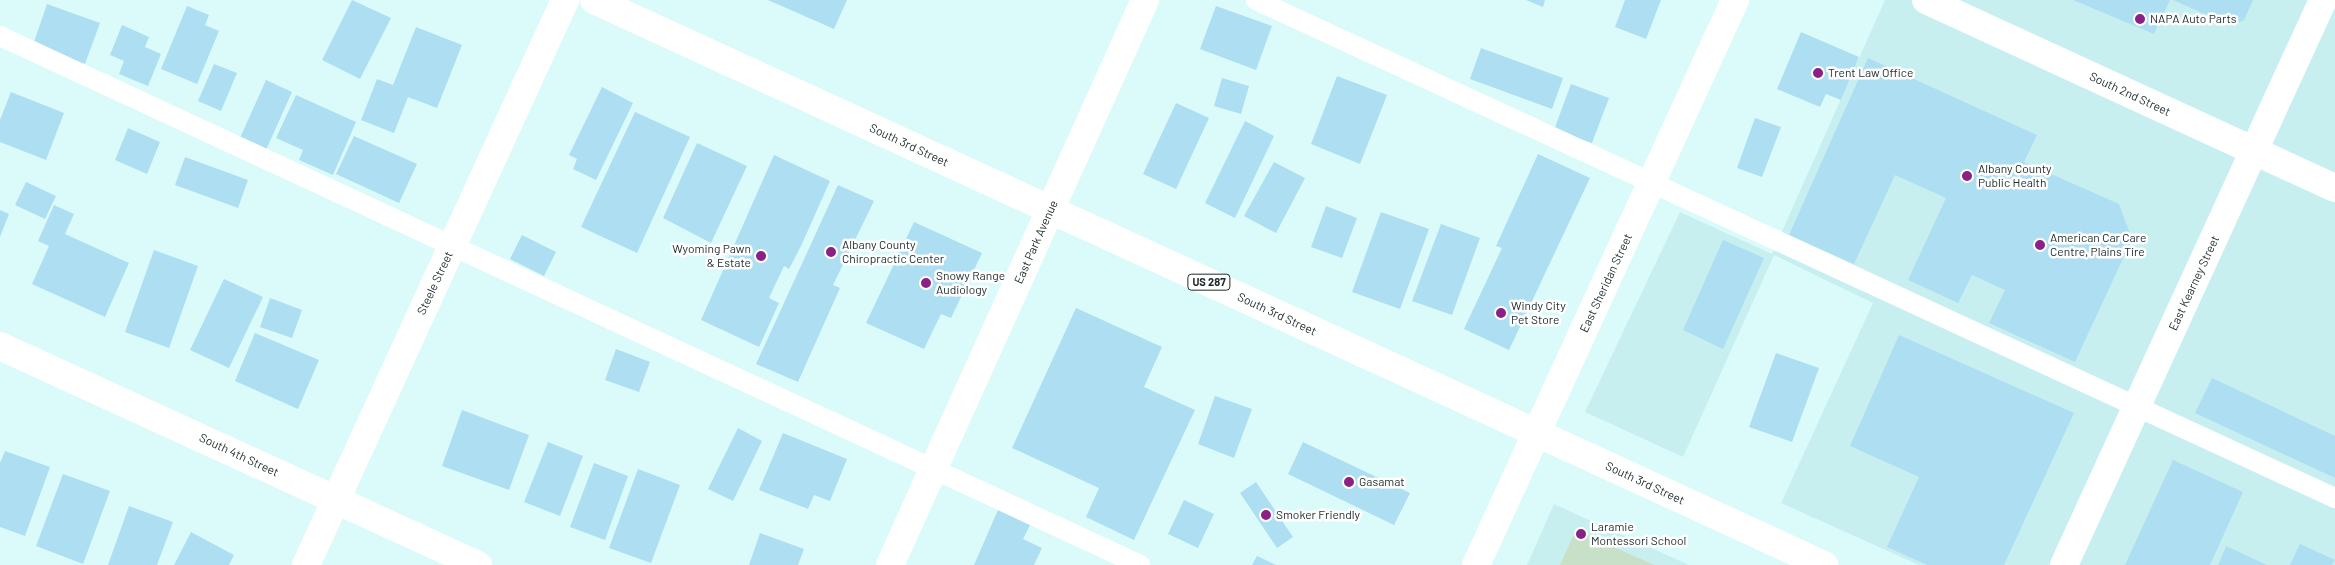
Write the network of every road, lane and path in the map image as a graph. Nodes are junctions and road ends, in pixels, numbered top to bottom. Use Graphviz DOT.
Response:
graph roads {
  1 [pos="565,0"];
  2 [pos="594,0"];
  3 [pos="1145,0"];
  4 [pos="1256,0"];
  5 [pos="1735,0"];
  6 [pos="1926,0"];
  7 [pos="2323,0"];
  8 [pos="0,36"];
  9 [pos="2254,151"];
  10 [pos="1651,182"];
  11 [pos="2335,188"];
  12 [pos="1050,209"];
  13 [pos="453,244"];
  14 [pos="0,346"];
  15 [pos="2137,406"];
  16 [pos="1537,433"];
  17 [pos="933,468"];
  18 [pos="2335,498"];
  19 [pos="336,500"];
  20 [pos="306,565"];
  21 [pos="478,565"];
  22 [pos="890,565"];
  23 [pos="1140,565"];
  24 [pos="1476,565"];
  25 [pos="1824,565"];
  26 [pos="2064,565"];
  1 -- 13 [label="street, Steele Street"];
  2 -- 12 [label="street, South 3rd Street / US 287"];
  3 -- 12 [label="street, East Park Avenue"];
  4 -- 10 [label="lane"];
  5 -- 10 [label="street, East Sheridan Street"];
  6 -- 9 [label="street, South 2nd Street"];
  7 -- 9 [label="street, East Kearney Street"];
  8 -- 13 [label="lane"];
  9 -- 11 [label="street, South 2nd Street"];
  9 -- 15 [label="street, East Kearney Street"];
  10 -- 15 [label="lane"];
  10 -- 16 [label="street, East Sheridan Street"];
  12 -- 16 [label="street, South 3rd Street / US 287"];
  12 -- 17 [label="street, East Park Avenue"];
  13 -- 17 [label="lane"];
  13 -- 19 [label="street, Steele Street"];
  14 -- 19 [label="street, South 4th Street"];
  15 -- 18 [label="lane"];
  15 -- 26 [label="street, East Kearney Street"];
  16 -- 24 [label="street, East Sheridan Street"];
  16 -- 25 [label="street, South 3rd Street / US 287"];
  17 -- 22 [label="street, East Park Avenue"];
  17 -- 23 [label="lane"];
  19 -- 20 [label="street, Steele Street"];
  19 -- 21 [label="street, South 4th Street"];
}
